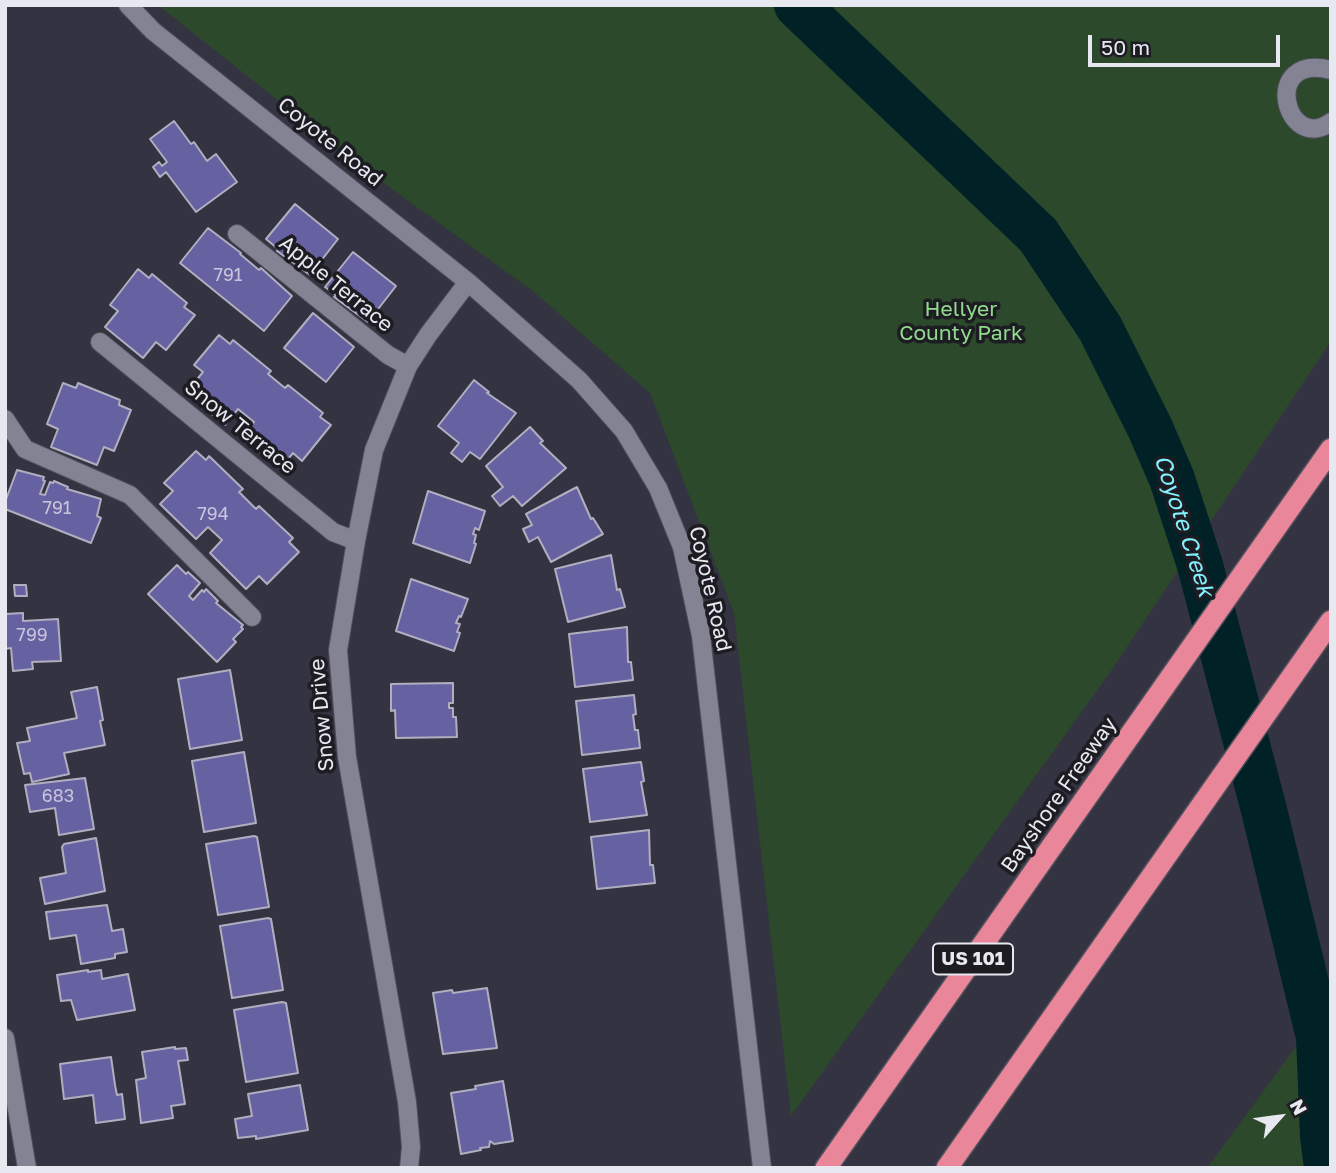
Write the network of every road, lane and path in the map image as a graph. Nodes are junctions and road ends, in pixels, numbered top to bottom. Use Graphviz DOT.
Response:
graph roads {
  1 [pos="128,5"];
  2 [pos="1331,70"];
  3 [pos="1331,122"];
  4 [pos="237,234"];
  5 [pos="468,282"];
  6 [pos="100,342"];
  7 [pos="408,366"];
  8 [pos="5,419"];
  9 [pos="1331,449"];
  10 [pos="356,541"];
  11 [pos="251,617"];
  12 [pos="1331,621"];
  13 [pos="5,1038"];
  14 [pos="27,1168"];
  15 [pos="409,1168"];
  16 [pos="762,1168"];
  17 [pos="826,1168"];
  18 [pos="947,1168"];
  1 -- 5 [label="street, Coyote Road"];
  2 -- 3 [label="street"];
  4 -- 7 [label="street, Apple Terrace"];
  5 -- 7 [label="street, Snow Drive"];
  5 -- 16 [label="street, Coyote Road"];
  6 -- 10 [label="street, Snow Terrace"];
  7 -- 10 [label="street, Snow Drive"];
  8 -- 11 [label="street"];
  9 -- 17 [label="highway, Bayshore Freeway / US 101"];
  10 -- 15 [label="street, Snow Drive"];
  12 -- 18 [label="highway"];
  13 -- 14 [label="street"];
}
